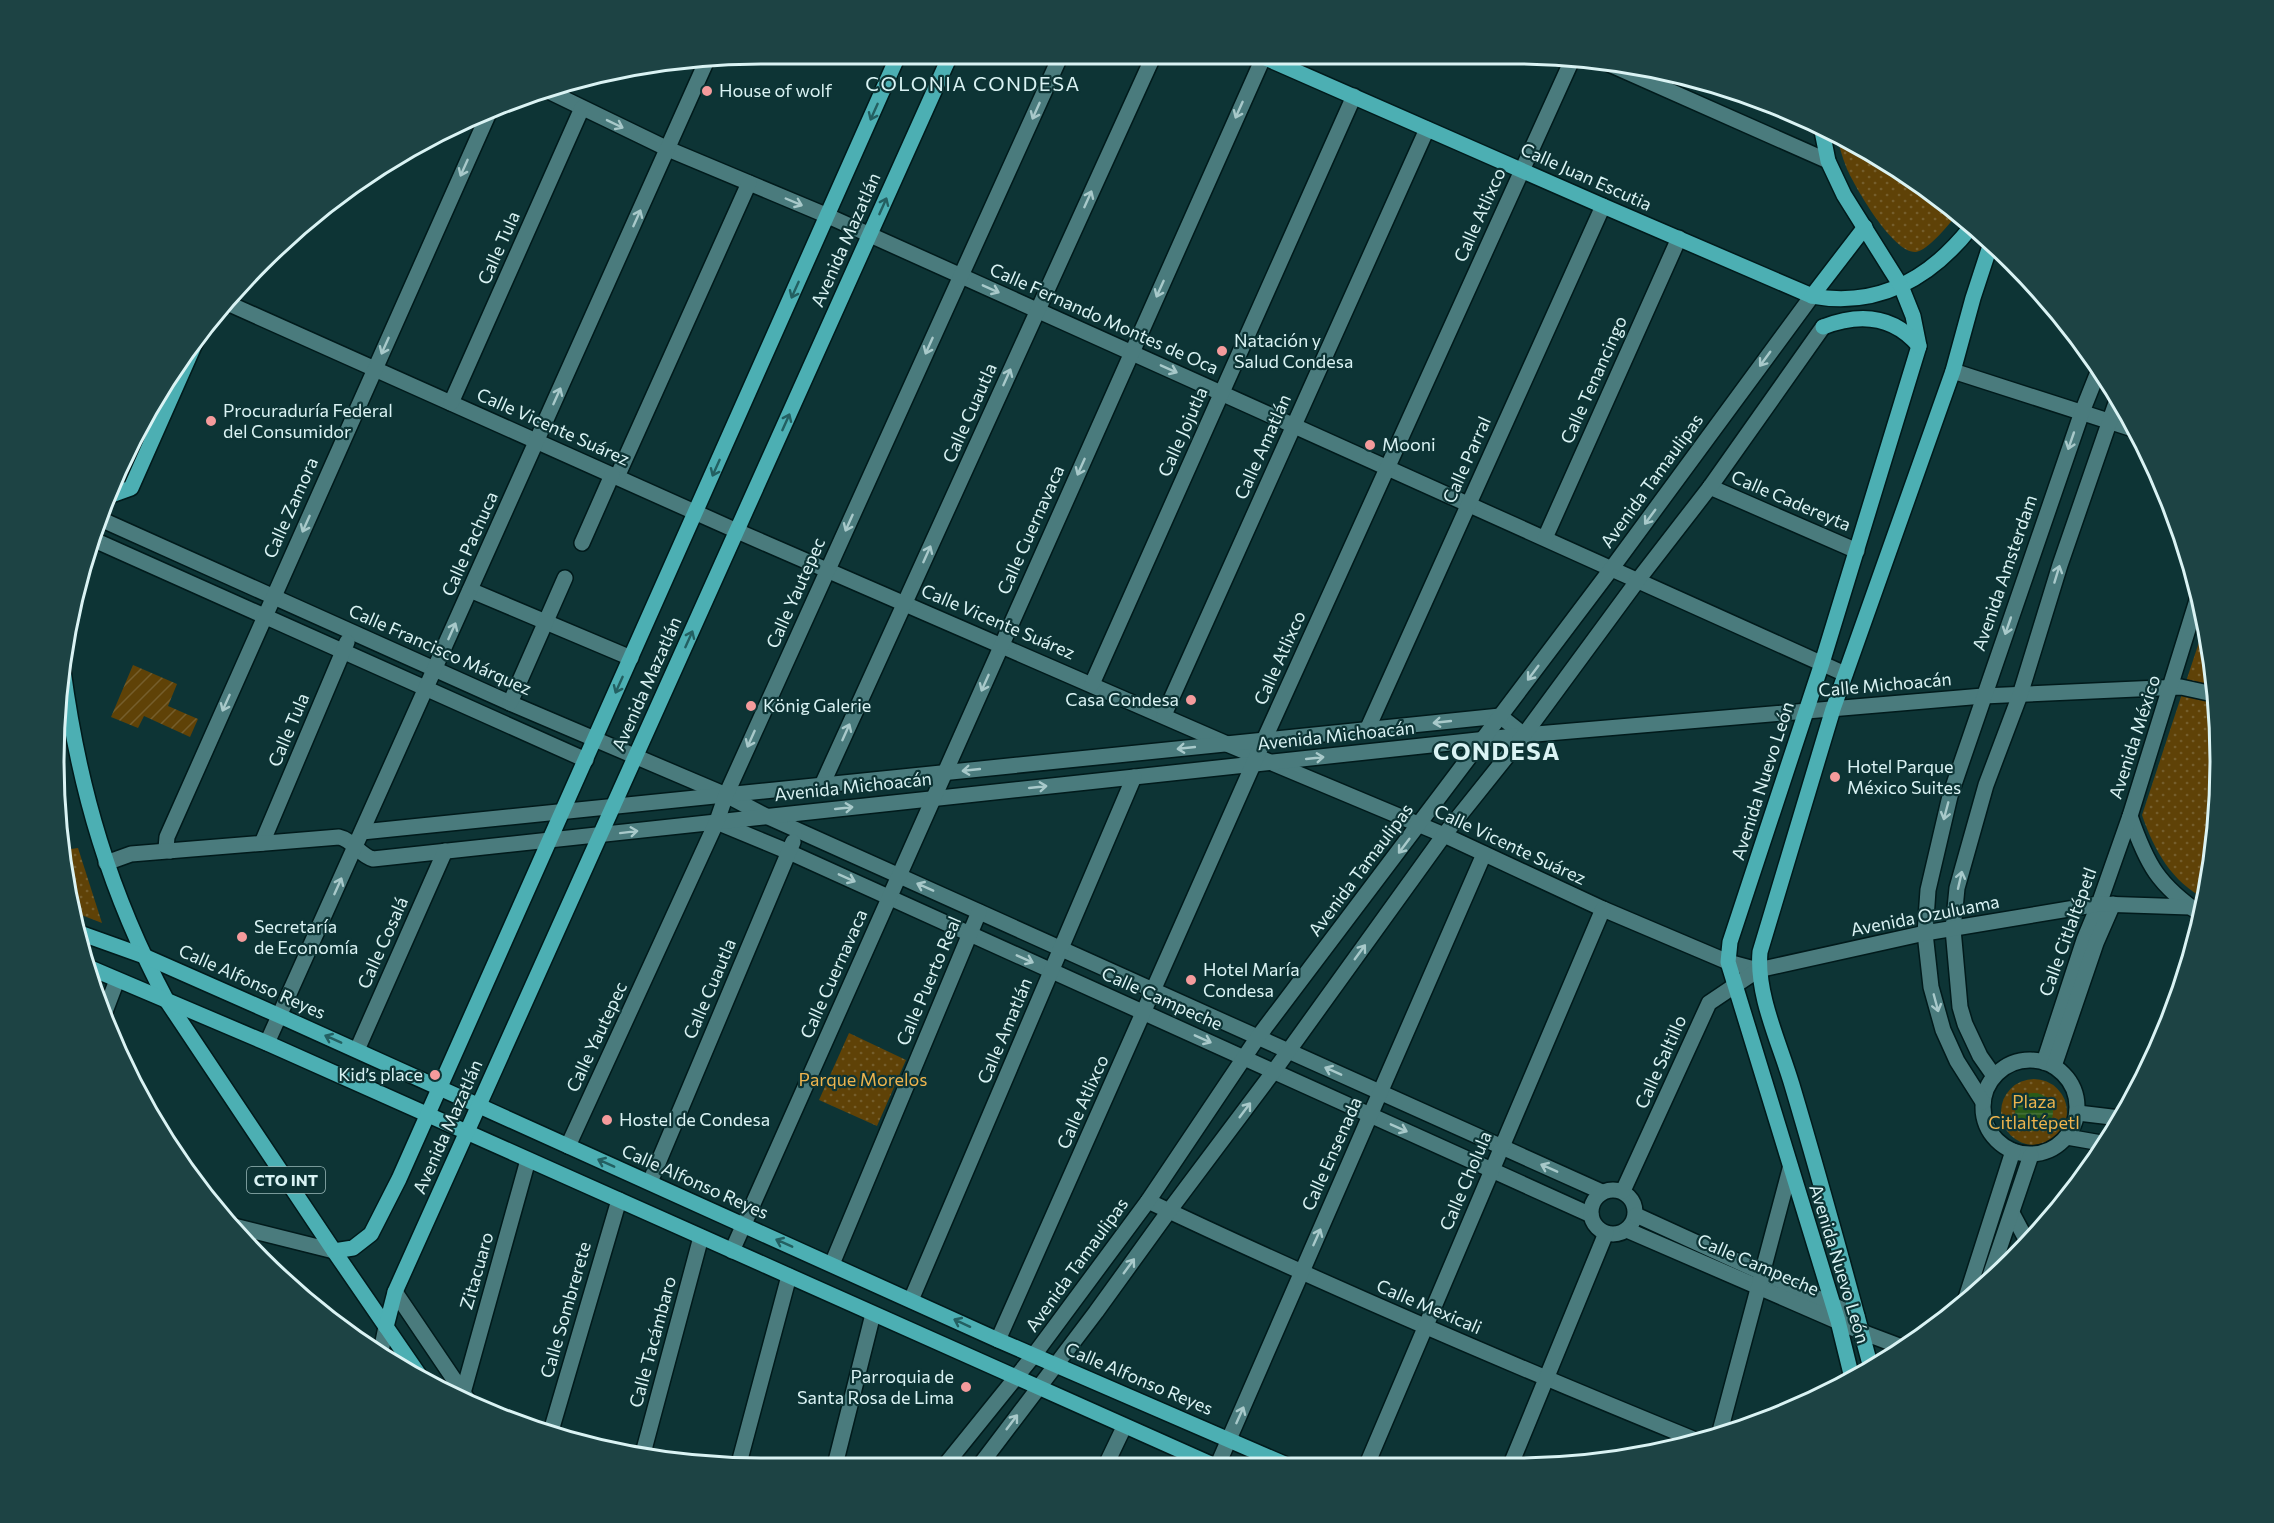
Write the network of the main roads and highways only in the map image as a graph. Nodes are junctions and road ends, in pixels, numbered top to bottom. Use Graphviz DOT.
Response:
graph roads {
  1 [pos="894,64"];
  2 [pos="946,64"];
  3 [pos="1281,64"];
  4 [pos="1823,137"];
  5 [pos="1864,227"];
  6 [pos="1966,232"];
  7 [pos="1988,252"];
  8 [pos="1901,286"];
  9 [pos="1812,296"];
  10 [pos="1866,297"];
  11 [pos="1858,317"];
  12 [pos="1823,327"];
  13 [pos="1919,346"];
  14 [pos="180,377"];
  15 [pos="119,492"];
  16 [pos="68,698"];
  17 [pos="87,935"];
  18 [pos="144,956"];
  19 [pos="97,971"];
  20 [pos="167,1001"];
  21 [pos="440,1088"];
  22 [pos="479,1106"];
  23 [pos="428,1115"];
  24 [pos="467,1132"];
  25 [pos="334,1251"];
  26 [pos="386,1328"];
  27 [pos="1870,1360"];
  28 [pos="411,1364"];
  29 [pos="1850,1371"];
  30 [pos="1196,1458"];
  31 [pos="1271,1458"];
  1 -- 21 [label="main road, Avenida Mazatlán, one-way"];
  22 -- 2 [label="main road, Avenida Mazatlán, one-way"];
  3 -- 9 [label="main road, Calle Juan Escutia"];
  4 -- 5 [label="main road, Avenida Nuevo León"];
  5 -- 8 [label="main road, Avenida Nuevo León"];
  5 -- 9 [label="main road"];
  6 -- 8 [label="main road"];
  7 -- 27 [label="main road, Avenida Nuevo León"];
  8 -- 10 [label="main road, Calle Juan Escutia"];
  8 -- 13 [label="main road, Avenida Nuevo León"];
  9 -- 10 [label="main road, Calle Juan Escutia"];
  10 -- 11 [label="main road"];
  11 -- 12 [label="main road"];
  11 -- 13 [label="main road"];
  13 -- 29 [label="main road, Avenida Nuevo León"];
  14 -- 15 [label="main road"];
  16 -- 18 [label="main road, CTO INT"];
  17 -- 18 [label="main road, Calle Alfonso Reyes"];
  18 -- 20 [label="main road, CTO INT"];
  21 -- 18 [label="main road, Calle Alfonso Reyes, one-way"];
  19 -- 20 [label="main road"];
  20 -- 23 [label="main road"];
  20 -- 25 [label="main road, CTO INT"];
  21 -- 22 [label="main road, Calle Alfonso Reyes"];
  21 -- 23 [label="main road, Avenida Mazatlán"];
  22 -- 24 [label="main road, Avenida Mazatlán"];
  31 -- 22 [label="main road, Calle Alfonso Reyes, one-way"];
  23 -- 24 [label="main road"];
  23 -- 25 [label="main road, Avenida Mazatlán"];
  24 -- 26 [label="main road, Avenida Mazatlán"];
  24 -- 30 [label="main road"];
  25 -- 26 [label="main road, CTO INT"];
  26 -- 28 [label="main road, CTO INT"];
}
